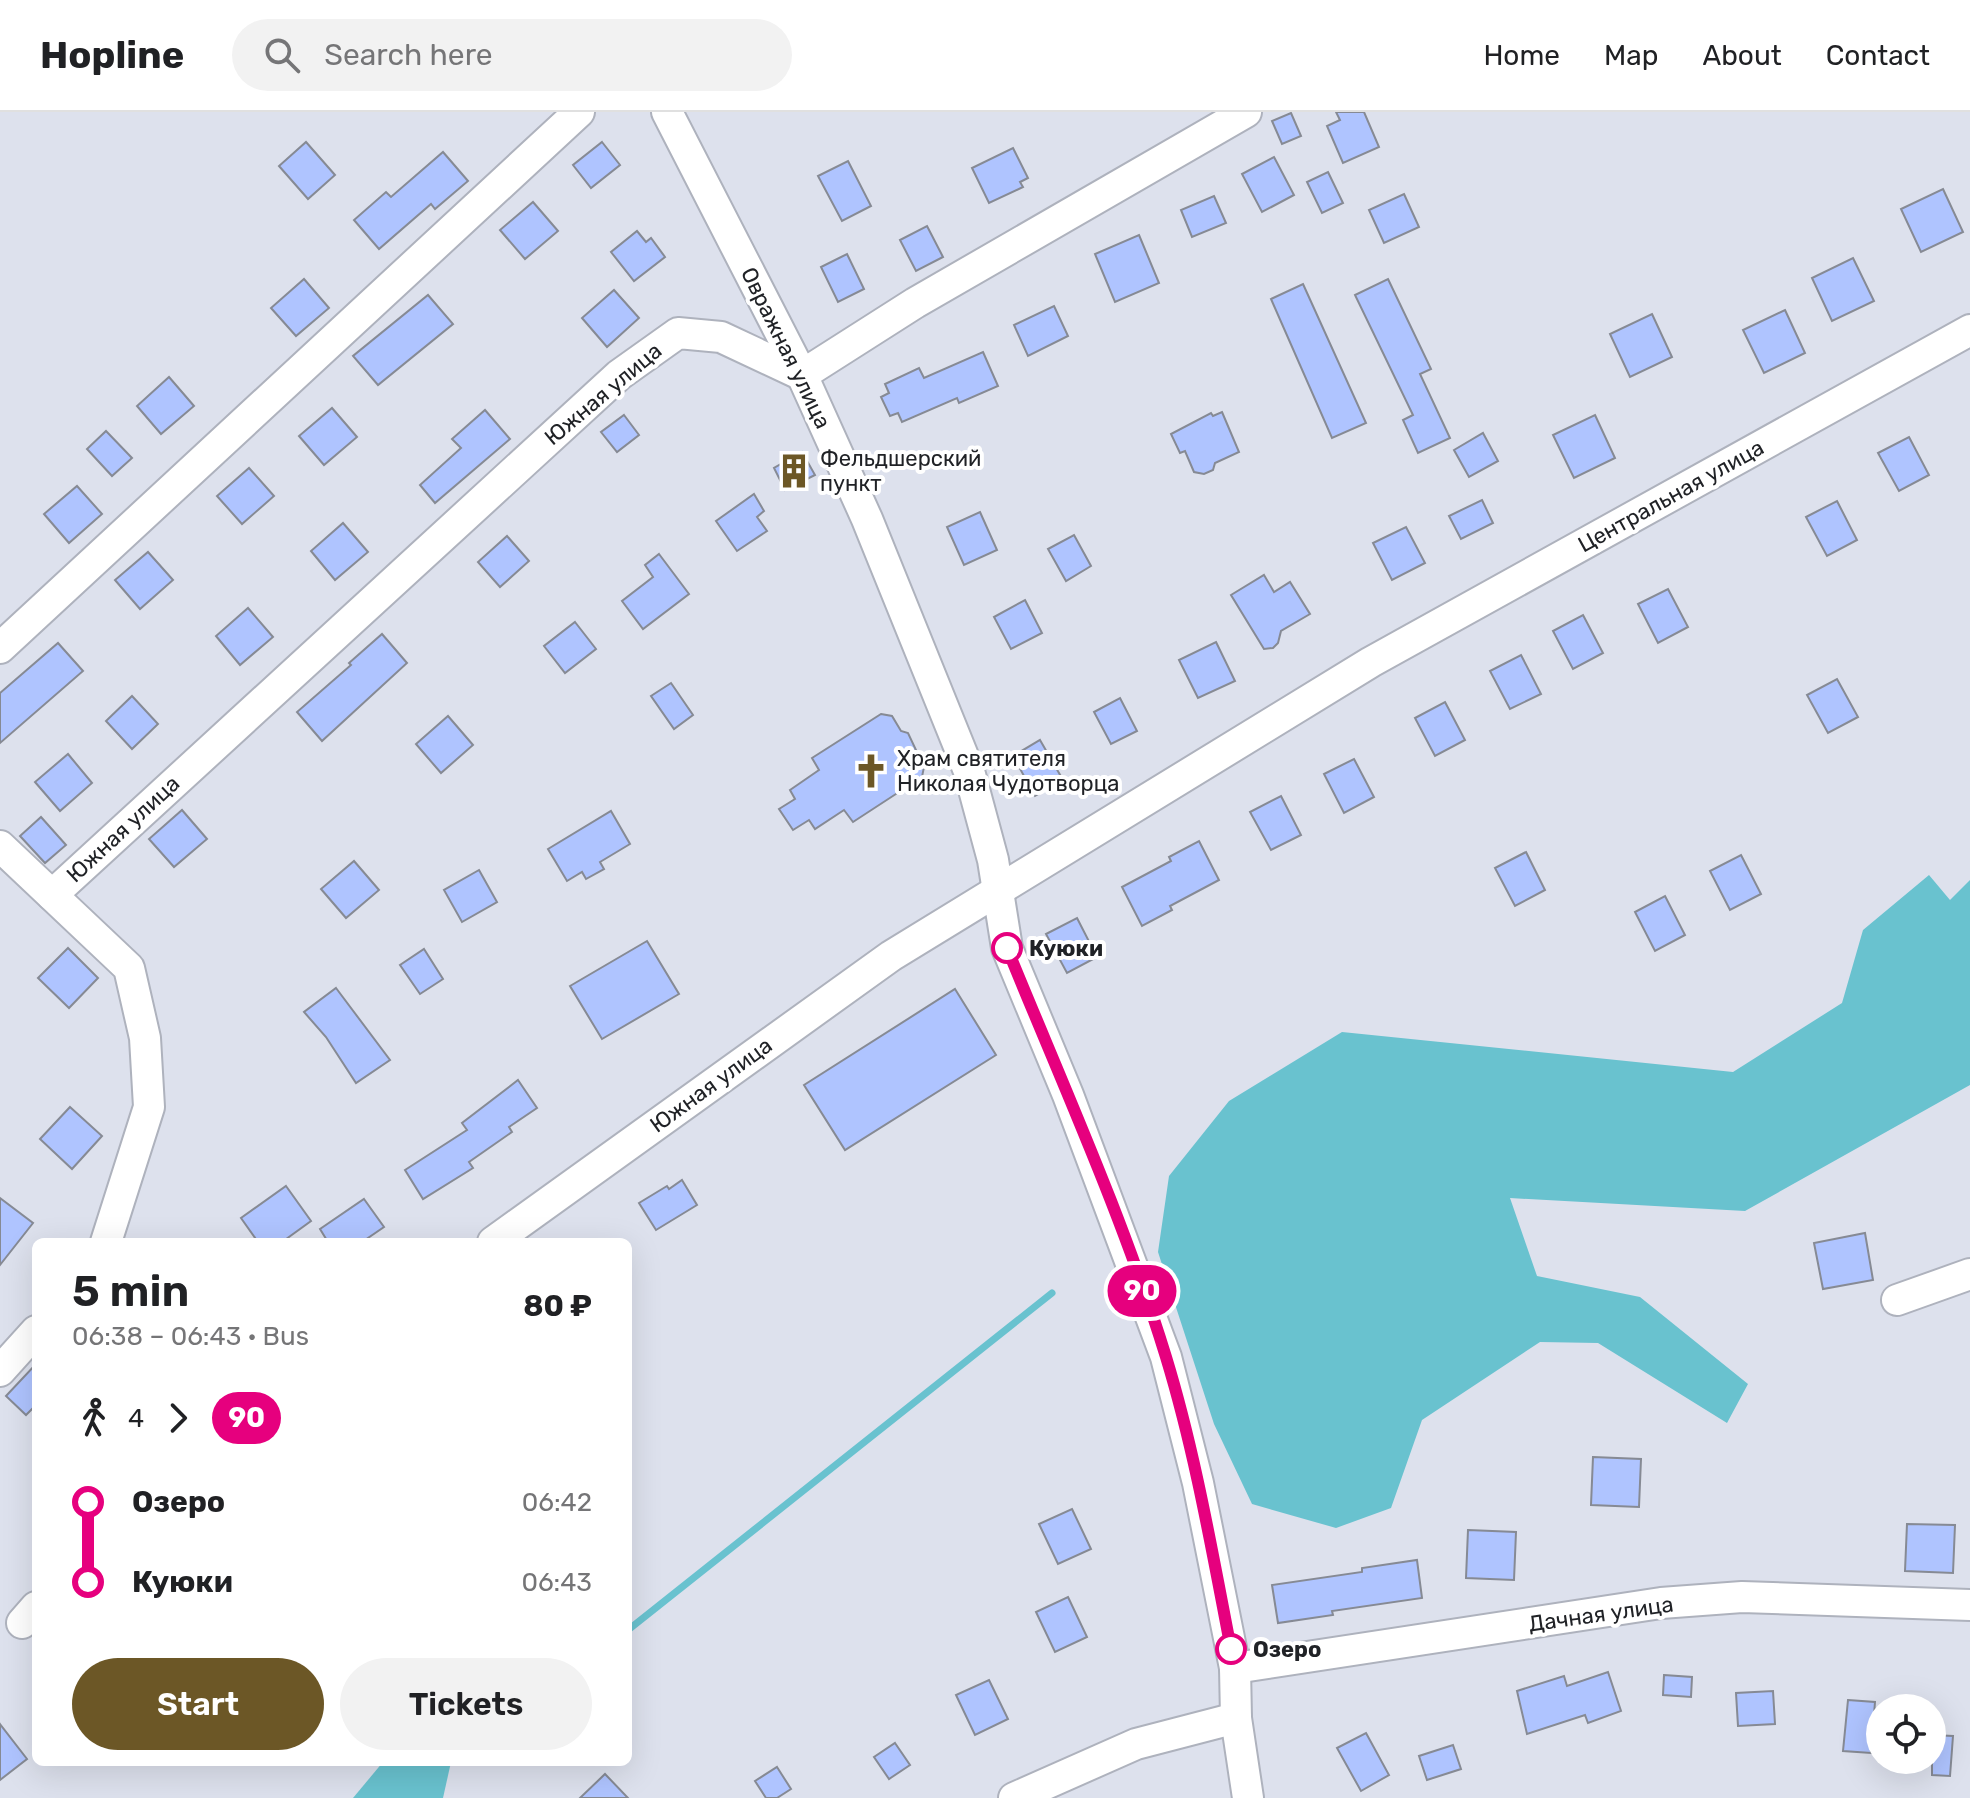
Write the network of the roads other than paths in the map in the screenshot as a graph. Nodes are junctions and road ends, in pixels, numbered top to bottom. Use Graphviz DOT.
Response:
graph roads {
  1 [pos="579,112"];
  2 [pos="667,112"];
  3 [pos="1246,112"];
  4 [pos="1970,330"];
  5 [pos="802,375"];
  6 [pos="0,648"];
  7 [pos="0,846"];
  8 [pos="998,891"];
  9 [pos="52,895"];
  10 [pos="107,1238"];
  11 [pos="499,1238"];
  12 [pos="1970,1274"];
  13 [pos="1897,1300"];
  14 [pos="32,1335"];
  15 [pos="0,1371"];
  16 [pos="1970,1605"];
  17 [pos="1235,1668"];
  18 [pos="1236,1718"];
  19 [pos="1014,1798"];
  20 [pos="1248,1798"];
  1 -- 6 [label="street"];
  2 -- 5 [label="street, Овражная улица"];
  3 -- 5 [label="street"];
  4 -- 8 [label="street, Центральная улица"];
  5 -- 8 [label="street, Овражная улица"];
  5 -- 9 [label="street, Южная улица"];
  7 -- 9 [label="street"];
  8 -- 11 [label="street, Южная улица"];
  8 -- 17 [label="street, Овражная улица"];
  9 -- 10 [label="street"];
  12 -- 13 [label="street"];
  14 -- 15 [label="street"];
  16 -- 17 [label="street, Дачная улица"];
  17 -- 18 [label="street"];
  18 -- 19 [label="street"];
  18 -- 20 [label="street"];
}
